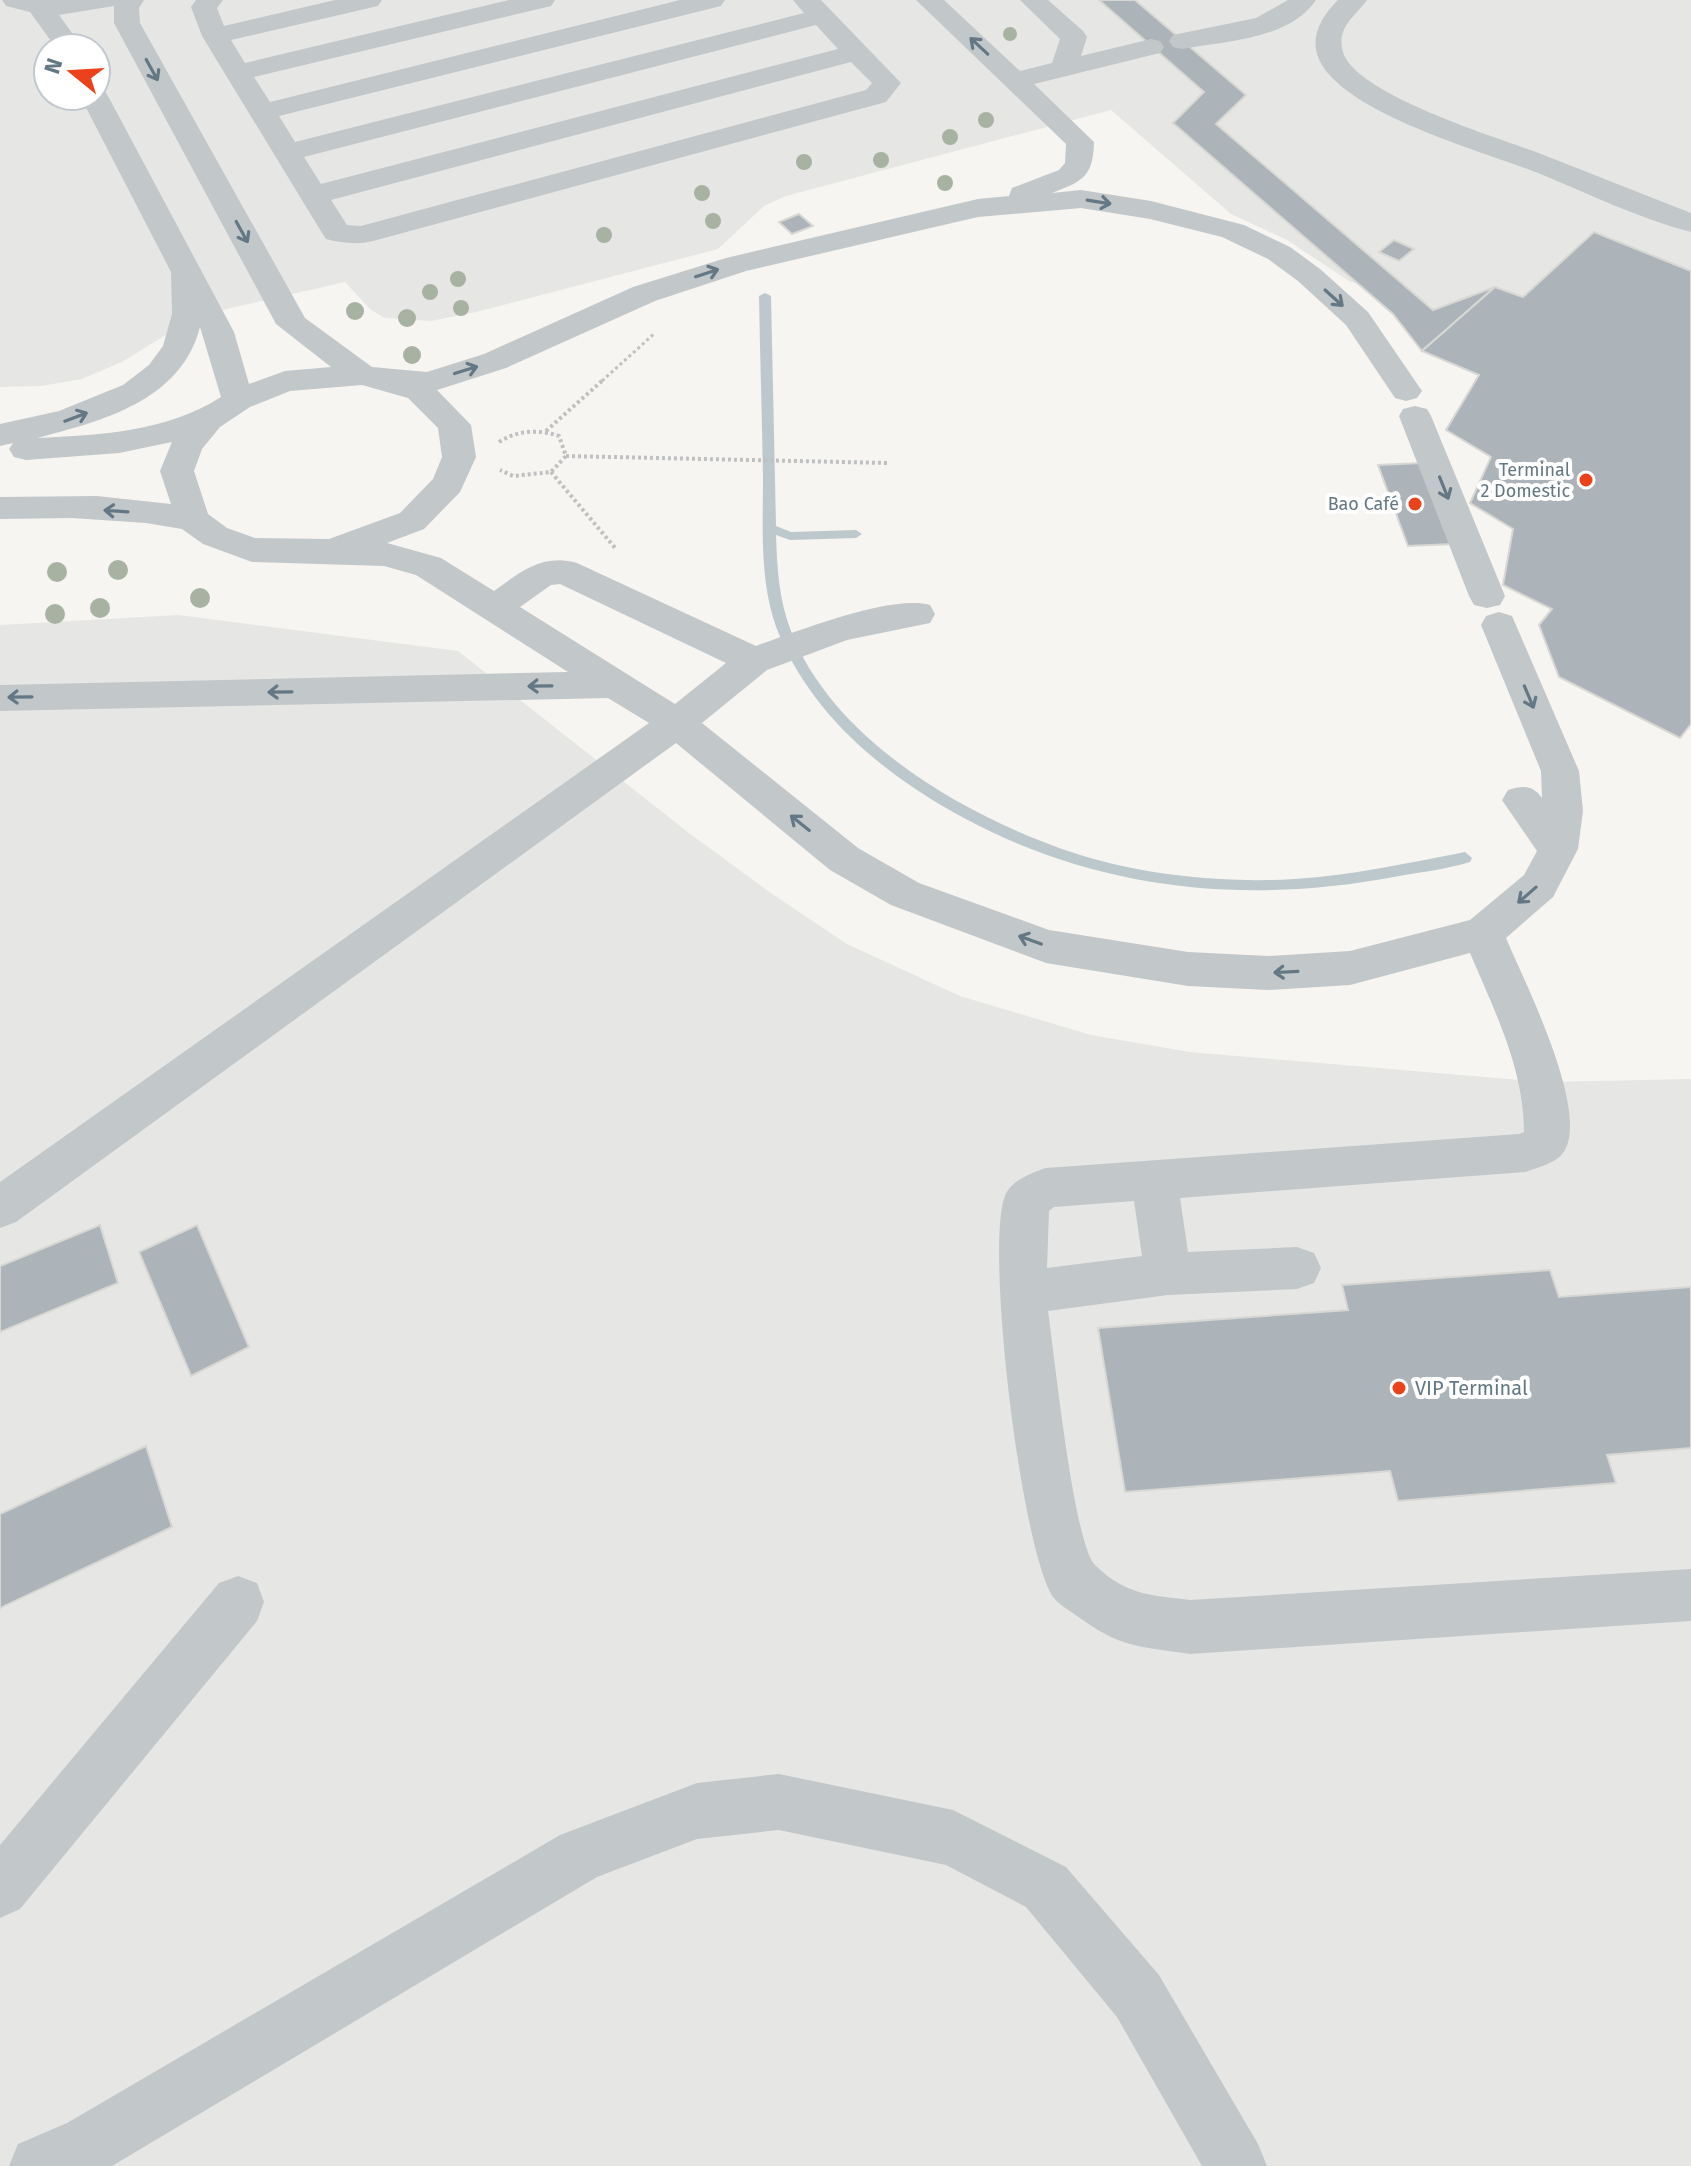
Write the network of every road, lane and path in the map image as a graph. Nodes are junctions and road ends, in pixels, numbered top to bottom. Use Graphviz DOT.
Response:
graph roads {
  1 [pos="106,0"];
  2 [pos="131,0"];
  3 [pos="210,0"];
  4 [pos="369,0"];
  5 [pos="542,0"];
  6 [pos="712,0"];
  7 [pos="929,0"];
  8 [pos="1033,0"];
  9 [pos="1303,0"];
  10 [pos="1354,0"];
  11 [pos="27,4"];
  12 [pos="503,4"];
  13 [pos="814,8"];
  14 [pos="54,32"];
  15 [pos="215,36"];
  16 [pos="1182,41"];
  17 [pos="536,44"];
  18 [pos="1151,47"];
  19 [pos="857,52"];
  20 [pos="1065,65"];
  21 [pos="240,72"];
  22 [pos="1015,80"];
  23 [pos="569,82"];
  24 [pos="102,112"];
  25 [pos="262,112"];
  26 [pos="598,121"];
  27 [pos="289,152"];
  28 [pos="631,163"];
  29 [pos="315,195"];
  30 [pos="978,208"];
  31 [pos="1691,223"];
  32 [pos="180,260"];
  33 [pos="663,326"];
  34 [pos="376,378"];
  35 [pos="238,400"];
  36 [pos="208,420"];
  37 [pos="546,431"];
  38 [pos="0,435"];
  39 [pos="496,445"];
  40 [pos="0,450"];
  41 [pos="566,456"];
  42 [pos="497,457"];
  43 [pos="888,463"];
  44 [pos="0,508"];
  45 [pos="193,520"];
  46 [pos="332,551"];
  47 [pos="494,608"];
  48 [pos="917,614"];
  49 [pos="777,653"];
  50 [pos="618,684"];
  51 [pos="0,698"];
  52 [pos="677,723"];
  53 [pos="1522,800"];
  54 [pos="1558,849"];
  55 [pos="1483,933"];
  56 [pos="1154,1178"];
  57 [pos="0,1208"];
  58 [pos="1297,1268"];
  59 [pos="1168,1274"];
  60 [pos="1022,1293"];
  61 [pos="1691,1595"];
  62 [pos="238,1602"];
  63 [pos="0,1889"];
  64 [pos="40,2166"];
  65 [pos="1236,2166"];
  1 -- 11 [label="street"];
  2 -- 34 [label="street, one-way"];
  3 -- 15 [label="street"];
  4 -- 15 [label="street"];
  5 -- 12 [label="street"];
  6 -- 17 [label="street"];
  22 -- 7 [label="street, one-way"];
  8 -- 20 [label="street"];
  9 -- 16 [label="street"];
  10 -- 31 [label="street"];
  11 -- 14 [label="street"];
  12 -- 17 [label="street"];
  12 -- 21 [label="street"];
  13 -- 19 [label="street"];
  13 -- 23 [label="street"];
  15 -- 21 [label="street"];
  17 -- 23 [label="street"];
  17 -- 25 [label="street"];
  18 -- 20 [label="street"];
  19 -- 26 [label="street"];
  19 -- 28 [label="street"];
  20 -- 22 [label="street"];
  21 -- 25 [label="street"];
  22 -- 30 [label="street"];
  23 -- 26 [label="street"];
  23 -- 27 [label="street"];
  24 -- 32 [label="street"];
  25 -- 27 [label="street"];
  26 -- 28 [label="street"];
  26 -- 29 [label="street"];
  27 -- 29 [label="street"];
  28 -- 29 [label="street"];
  34 -- 30 [label="street, one-way"];
  30 -- 54 [label="street, one-way"];
  32 -- 35 [label="street"];
  38 -- 32 [label="street, one-way"];
  33 -- 37 [label="path"];
  34 -- 35 [label="street"];
  34 -- 46 [label="street"];
  35 -- 36 [label="street"];
  36 -- 40 [label="street"];
  36 -- 45 [label="street"];
  37 -- 39 [label="path"];
  37 -- 41 [label="path"];
  41 -- 42 [label="path"];
  41 -- 43 [label="path"];
  45 -- 44 [label="street, one-way"];
  45 -- 46 [label="street"];
  46 -- 47 [label="street"];
  47 -- 49 [label="street"];
  47 -- 50 [label="street"];
  48 -- 49 [label="street"];
  49 -- 52 [label="street"];
  50 -- 51 [label="street, one-way"];
  50 -- 52 [label="street"];
  55 -- 52 [label="street, one-way"];
  52 -- 57 [label="street"];
  53 -- 54 [label="street"];
  54 -- 55 [label="street, one-way"];
  55 -- 56 [label="street"];
  56 -- 59 [label="street"];
  56 -- 60 [label="street"];
  58 -- 59 [label="street"];
  59 -- 60 [label="street"];
  60 -- 61 [label="street"];
  62 -- 63 [label="street"];
  64 -- 65 [label="street"];
}
